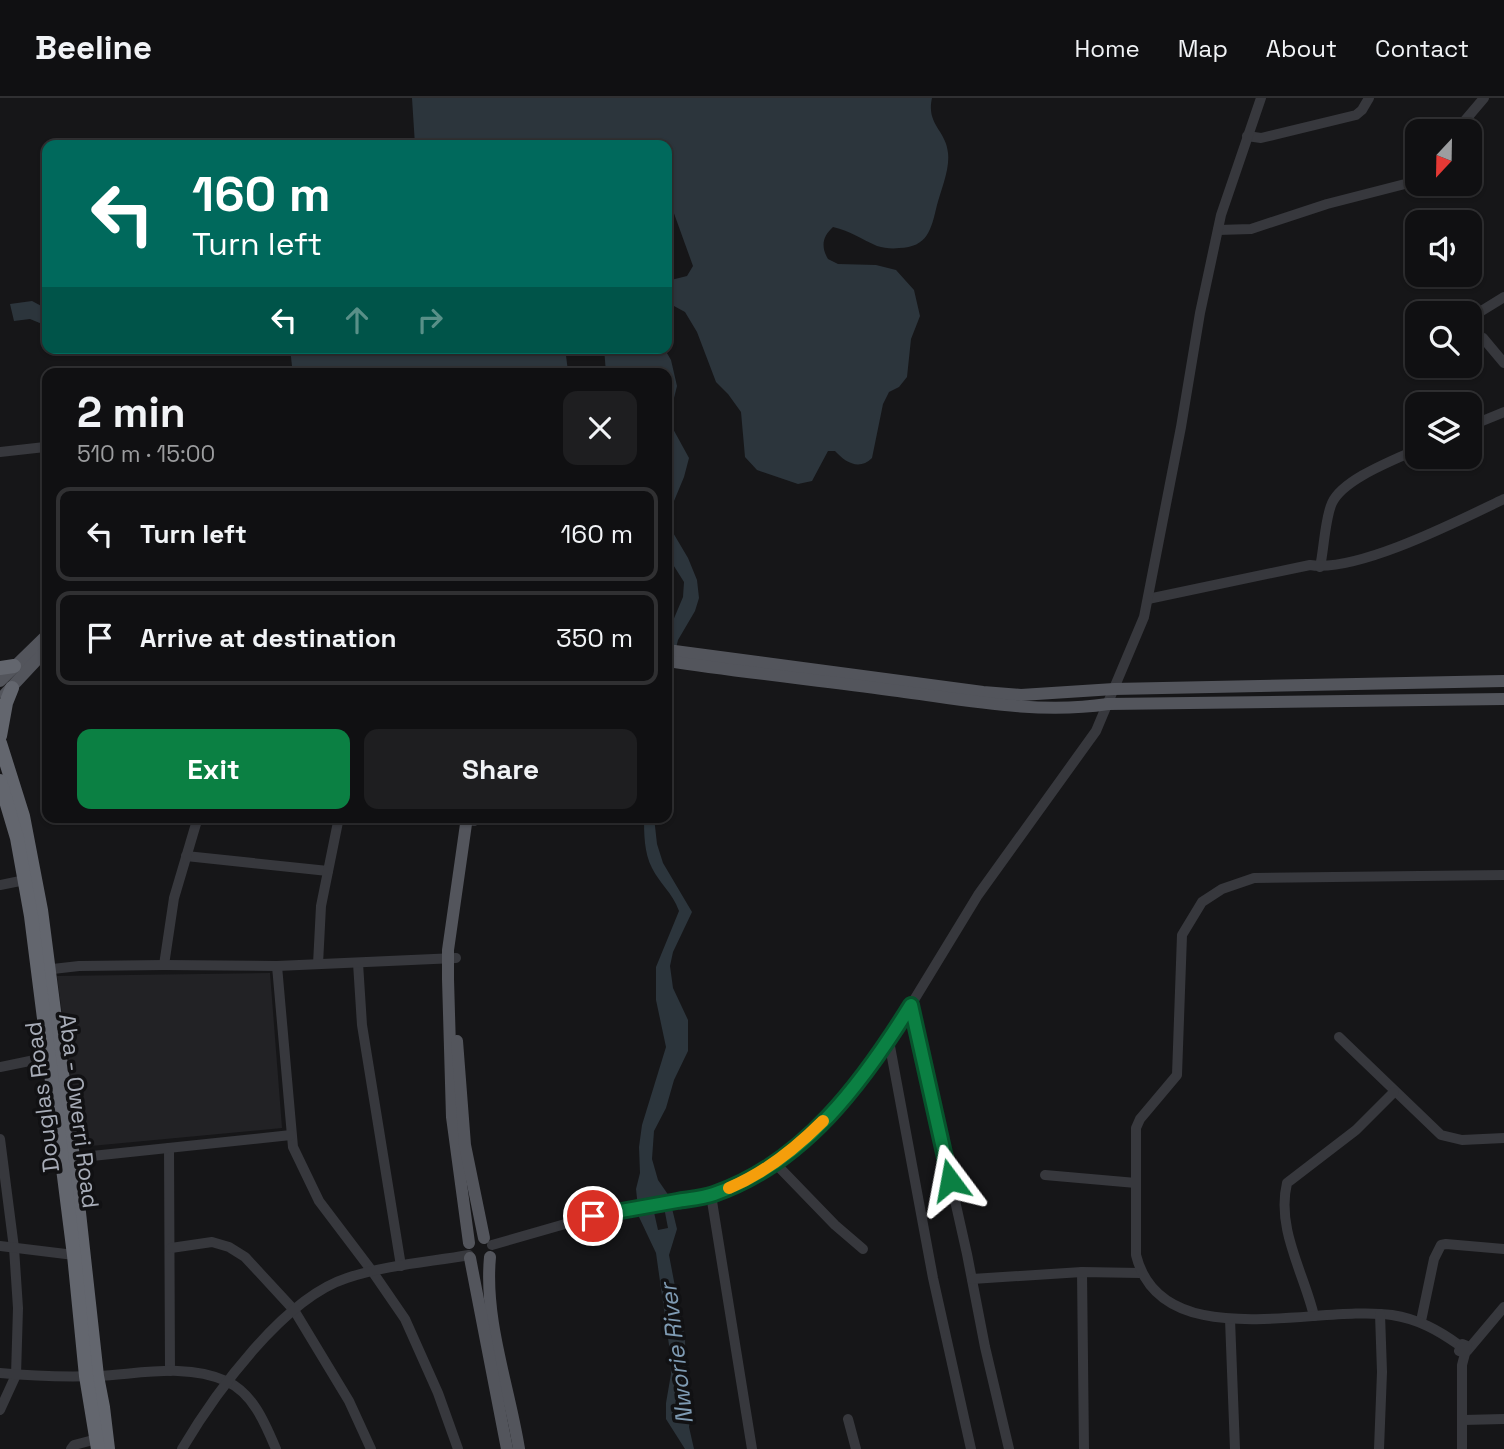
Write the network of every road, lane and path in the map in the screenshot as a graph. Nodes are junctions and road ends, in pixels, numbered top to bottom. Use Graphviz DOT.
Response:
graph roads {
  1 [pos="1261,98"];
  2 [pos="1369,98"];
  3 [pos="1484,98"];
  4 [pos="1466,119"];
  5 [pos="1247,136"];
  6 [pos="1405,184"];
  7 [pos="1218,230"];
  8 [pos="1504,297"];
  9 [pos="1482,311"];
  10 [pos="1482,338"];
  11 [pos="1504,363"];
  12 [pos="1504,412"];
  13 [pos="1482,421"];
  14 [pos="42,448"];
  15 [pos="0,452"];
  16 [pos="1405,455"];
  17 [pos="1504,499"];
  18 [pos="1320,567"];
  19 [pos="1149,599"];
  20 [pos="42,639"];
  21 [pos="672,652"];
  22 [pos="42,653"];
  23 [pos="694,659"];
  24 [pos="672,661"];
  25 [pos="7,667"];
  26 [pos="1504,681"];
  27 [pos="6,685"];
  28 [pos="1114,690"];
  29 [pos="1504,699"];
  30 [pos="0,700"];
  31 [pos="1108,704"];
  32 [pos="0,736"];
  33 [pos="0,743"];
  34 [pos="0,781"];
  35 [pos="196,823"];
  36 [pos="338,823"];
  37 [pos="467,823"];
  38 [pos="186,856"];
  39 [pos="328,871"];
  40 [pos="1504,875"];
  41 [pos="30,879"];
  42 [pos="0,885"];
  43 [pos="452,957"];
  44 [pos="358,962"];
  45 [pos="318,964"];
  46 [pos="164,965"];
  47 [pos="277,966"];
  48 [pos="43,970"];
  49 [pos="911,1005"];
  50 [pos="1339,1037"];
  51 [pos="889,1041"];
  52 [pos="55,1056"];
  53 [pos="0,1067"];
  54 [pos="1394,1092"];
  55 [pos="291,1135"];
  56 [pos="1504,1138"];
  57 [pos="0,1139"];
  58 [pos="169,1148"];
  59 [pos="72,1158"];
  60 [pos="775,1163"];
  61 [pos="1045,1175"];
  62 [pos="1136,1183"];
  63 [pos="711,1195"];
  64 [pos="0,1246"];
  65 [pos="489,1247"];
  66 [pos="14,1248"];
  67 [pos="171,1248"];
  68 [pos="863,1248"];
  69 [pos="1504,1248"];
  70 [pos="469,1252"];
  71 [pos="74,1255"];
  72 [pos="401,1266"];
  73 [pos="372,1271"];
  74 [pos="1082,1272"];
  75 [pos="1140,1273"];
  76 [pos="972,1279"];
  77 [pos="1504,1307"];
  78 [pos="295,1310"];
  79 [pos="1380,1314"];
  80 [pos="1314,1316"];
  81 [pos="1230,1319"];
  82 [pos="1421,1321"];
  83 [pos="1463,1349"];
  84 [pos="170,1371"];
  85 [pos="0,1373"];
  86 [pos="16,1375"];
  87 [pos="91,1376"];
  88 [pos="228,1381"];
  89 [pos="0,1410"];
  90 [pos="848,1419"];
  91 [pos="1504,1419"];
  92 [pos="1463,1420"];
  93 [pos="101,1446"];
  94 [pos="71,1449"];
  95 [pos="183,1449"];
  96 [pos="276,1449"];
  97 [pos="371,1449"];
  98 [pos="458,1449"];
  99 [pos="507,1449"];
  100 [pos="519,1449"];
  101 [pos="752,1449"];
  102 [pos="856,1449"];
  103 [pos="971,1449"];
  104 [pos="1009,1449"];
  105 [pos="1084,1449"];
  106 [pos="1235,1449"];
  107 [pos="1379,1449"];
  108 [pos="1462,1449"];
  1 -- 5 [label="street"];
  2 -- 5 [label="street"];
  3 -- 4 [label="street"];
  5 -- 7 [label="street"];
  6 -- 7 [label="street"];
  7 -- 19 [label="street"];
  8 -- 9 [label="street"];
  10 -- 11 [label="street"];
  12 -- 13 [label="street"];
  14 -- 15 [label="street"];
  16 -- 18 [label="street"];
  17 -- 18 [label="street"];
  18 -- 19 [label="street"];
  19 -- 28 [label="street"];
  20 -- 25 [label="main road"];
  21 -- 23 [label="main road"];
  22 -- 27 [label="main road"];
  23 -- 24 [label="main road"];
  23 -- 28 [label="main road"];
  23 -- 31 [label="main road"];
  25 -- 27 [label="main road"];
  26 -- 28 [label="main road"];
  27 -- 30 [label="main road"];
  27 -- 32 [label="highway"];
  28 -- 31 [label="street"];
  29 -- 31 [label="main road"];
  31 -- 49 [label="street"];
  33 -- 41 [label="highway, Douglas Road"];
  34 -- 41 [label="highway"];
  35 -- 38 [label="street"];
  36 -- 39 [label="street"];
  37 -- 43 [label="main road"];
  38 -- 39 [label="street"];
  38 -- 46 [label="street"];
  39 -- 45 [label="street"];
  40 -- 62 [label="street"];
  41 -- 42 [label="street"];
  41 -- 48 [label="highway, Douglas Road"];
  43 -- 44 [label="street"];
  43 -- 65 [label="main road"];
  43 -- 70 [label="main road"];
  44 -- 45 [label="street"];
  44 -- 72 [label="street"];
  45 -- 47 [label="street"];
  46 -- 47 [label="street"];
  46 -- 48 [label="street"];
  47 -- 55 [label="street"];
  48 -- 52 [label="highway, Douglas Road"];
  49 -- 51 [label="street"];
  49 -- 76 [label="street"];
  50 -- 54 [label="street"];
  51 -- 60 [label="street"];
  51 -- 103 [label="street"];
  52 -- 53 [label="street"];
  52 -- 59 [label="highway, Douglas Road"];
  52 -- 71 [label="highway, Aba - Owerri Road"];
  54 -- 56 [label="street"];
  54 -- 80 [label="street"];
  55 -- 58 [label="street"];
  55 -- 73 [label="street"];
  57 -- 66 [label="street"];
  58 -- 59 [label="street"];
  58 -- 67 [label="street"];
  59 -- 87 [label="highway, Douglas Road"];
  60 -- 63 [label="street"];
  60 -- 68 [label="street"];
  61 -- 62 [label="street"];
  62 -- 75 [label="street"];
  63 -- 65 [label="street"];
  63 -- 101 [label="street"];
  64 -- 66 [label="street"];
  65 -- 70 [label="main road"];
  65 -- 70 [label="main road"];
  65 -- 100 [label="main road"];
  66 -- 71 [label="street"];
  66 -- 86 [label="street"];
  67 -- 78 [label="street"];
  67 -- 84 [label="street"];
  69 -- 82 [label="street"];
  70 -- 72 [label="street"];
  70 -- 99 [label="main road"];
  71 -- 87 [label="highway, Aba - Owerri Road"];
  72 -- 73 [label="street"];
  73 -- 78 [label="street"];
  73 -- 98 [label="street"];
  74 -- 75 [label="street"];
  74 -- 76 [label="street"];
  74 -- 105 [label="street"];
  75 -- 81 [label="street"];
  76 -- 104 [label="street"];
  77 -- 83 [label="street"];
  78 -- 88 [label="street"];
  78 -- 97 [label="street"];
  79 -- 80 [label="street"];
  79 -- 82 [label="street"];
  79 -- 107 [label="street"];
  80 -- 81 [label="street"];
  81 -- 106 [label="street"];
  82 -- 83 [label="street"];
  83 -- 92 [label="street"];
  84 -- 87 [label="street"];
  84 -- 88 [label="street"];
  85 -- 86 [label="street"];
  86 -- 87 [label="street"];
  86 -- 89 [label="street"];
  87 -- 93 [label="highway, Douglas Road"];
  88 -- 95 [label="street"];
  88 -- 96 [label="street"];
  90 -- 102 [label="street"];
  91 -- 92 [label="street"];
  92 -- 108 [label="street"];
  93 -- 94 [label="street"];
}
